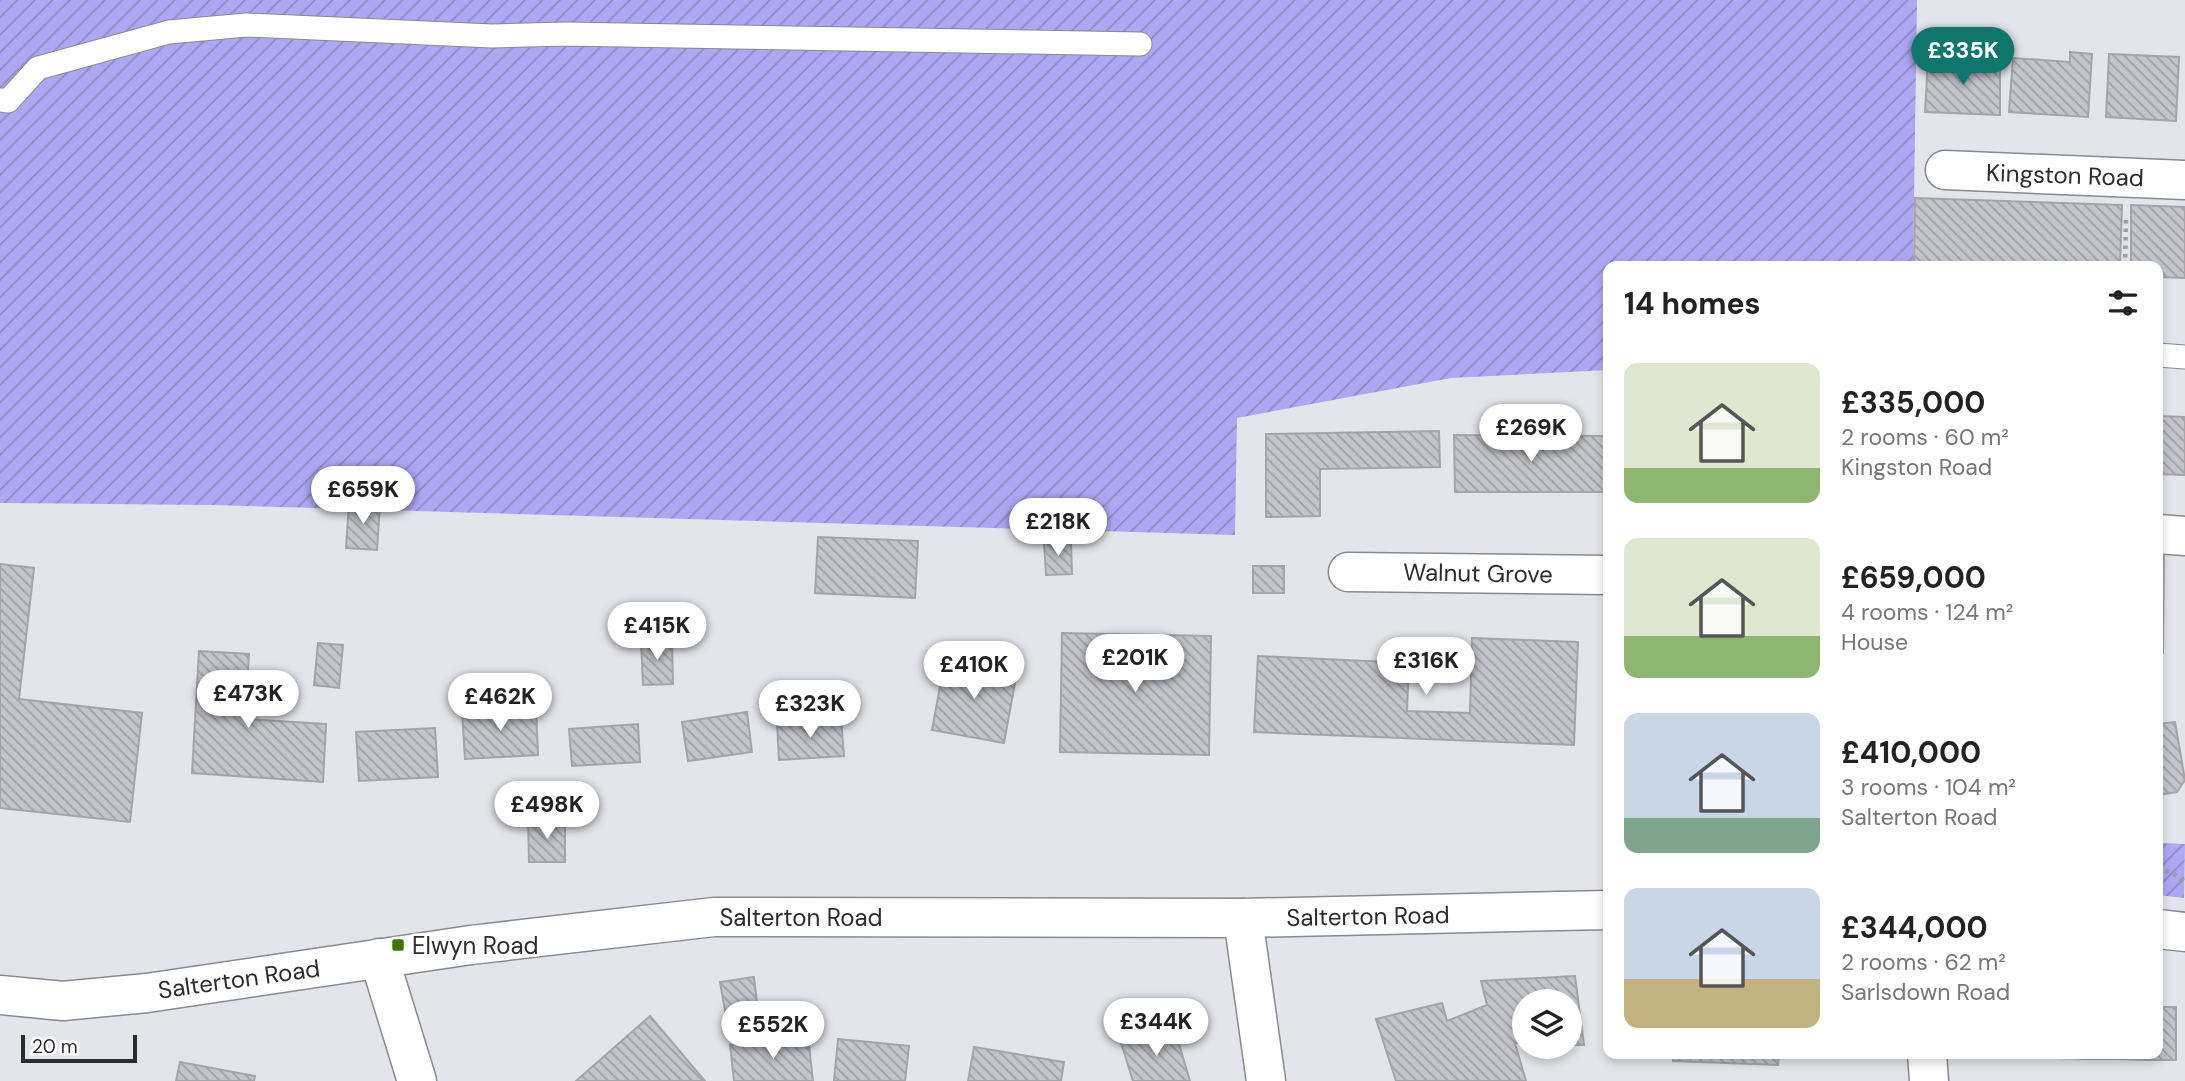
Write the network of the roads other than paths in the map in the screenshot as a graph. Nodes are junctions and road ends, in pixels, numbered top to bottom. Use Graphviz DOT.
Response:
graph roads {
  1 [pos="1140,44"];
  2 [pos="0,100"];
  3 [pos="1944,170"];
  4 [pos="2185,180"];
  5 [pos="2163,355"];
  6 [pos="2185,357"];
  7 [pos="2163,534"];
  8 [pos="2185,536"];
  9 [pos="1348,572"];
  10 [pos="1603,575"];
  11 [pos="1603,910"];
  12 [pos="1243,918"];
  13 [pos="2163,930"];
  14 [pos="2185,932"];
  15 [pos="379,958"];
  16 [pos="0,995"];
  17 [pos="1927,1059"];
  18 [pos="417,1081"];
  19 [pos="1266,1081"];
  20 [pos="1929,1081"];
  1 -- 2 [label="lane"];
  3 -- 4 [label="main road, Kingston Road"];
  5 -- 6 [label="lane"];
  7 -- 8 [label="main road"];
  9 -- 10 [label="main road, Walnut Grove"];
  11 -- 12 [label="main road, Salterton Road"];
  12 -- 15 [label="main road, Salterton Road"];
  12 -- 19 [label="main road"];
  13 -- 14 [label="main road"];
  15 -- 16 [label="main road, Salterton Road"];
  15 -- 18 [label="main road"];
  17 -- 20 [label="main road"];
}
